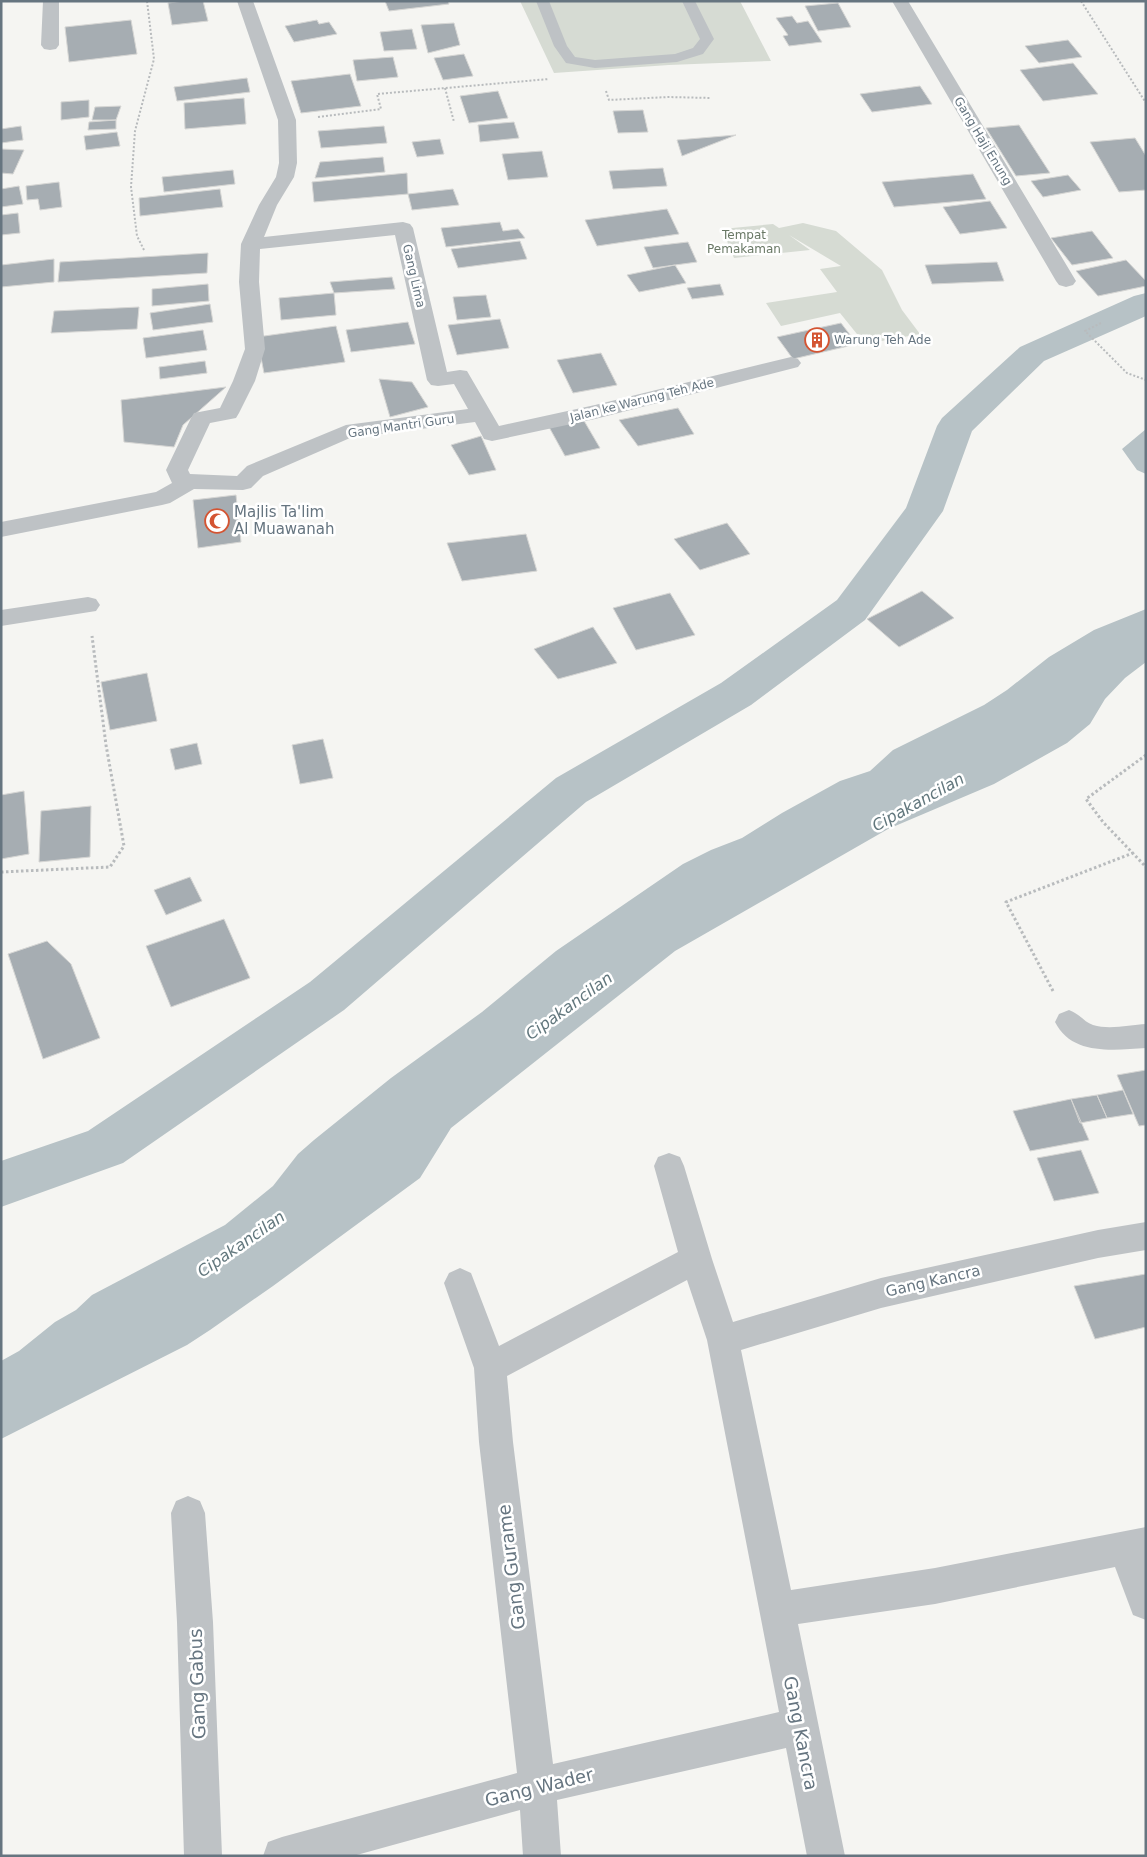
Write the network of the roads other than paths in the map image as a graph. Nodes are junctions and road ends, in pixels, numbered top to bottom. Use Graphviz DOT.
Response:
graph roads {
  1 [pos="51,1"];
  2 [pos="246,1"];
  3 [pos="542,1"];
  4 [pos="688,1"];
  5 [pos="900,1"];
  6 [pos="50,46"];
  7 [pos="251,244"];
  8 [pos="1066,281"];
  9 [pos="791,363"];
  10 [pos="482,414"];
  11 [pos="190,482"];
  12 [pos="1,530"];
  13 [pos="88,605"];
  14 [pos="1,618"];
  15 [pos="1069,1022"];
  16 [pos="1146,1036"];
  17 [pos="669,1166"];
  18 [pos="1146,1236"];
  19 [pos="696,1259"];
  20 [pos="460,1283"];
  21 [pos="723,1340"];
  22 [pos="490,1368"];
  23 [pos="188,1513"];
  24 [pos="1136,1546"];
  25 [pos="1146,1602"];
  26 [pos="776,1610"];
  27 [pos="799,1726"];
  28 [pos="537,1786"];
  29 [pos="203,1856"];
  30 [pos="282,1856"];
  31 [pos="542,1856"];
  32 [pos="826,1856"];
  1 -- 6 [label="street"];
  2 -- 7 [label="street"];
  3 -- 4 [label="lane"];
  5 -- 8 [label="street, Gang Haji Enung"];
  7 -- 10 [label="street, Gang Lima"];
  7 -- 11 [label="street"];
  9 -- 10 [label="street, Jalan ke Warung Teh Ade"];
  10 -- 11 [label="street, Gang Mantri Guru"];
  11 -- 12 [label="street"];
  13 -- 14 [label="street"];
  15 -- 16 [label="street"];
  17 -- 19 [label="street, Gang Kancra"];
  18 -- 21 [label="street, Gang Kancra"];
  19 -- 21 [label="street, Gang Kancra"];
  19 -- 22 [label="street"];
  20 -- 22 [label="street, Gang Gurame"];
  21 -- 26 [label="street, Gang Kancra"];
  22 -- 28 [label="street, Gang Gurame"];
  23 -- 29 [label="street, Gang Gabus"];
  24 -- 25 [label="street"];
  24 -- 26 [label="street"];
  26 -- 27 [label="street, Gang Kancra"];
  27 -- 28 [label="street, Gang Wader"];
  27 -- 32 [label="street, Gang Kancra"];
  28 -- 30 [label="street, Gang Wader"];
  28 -- 31 [label="street, Gang Gurame"];
}
